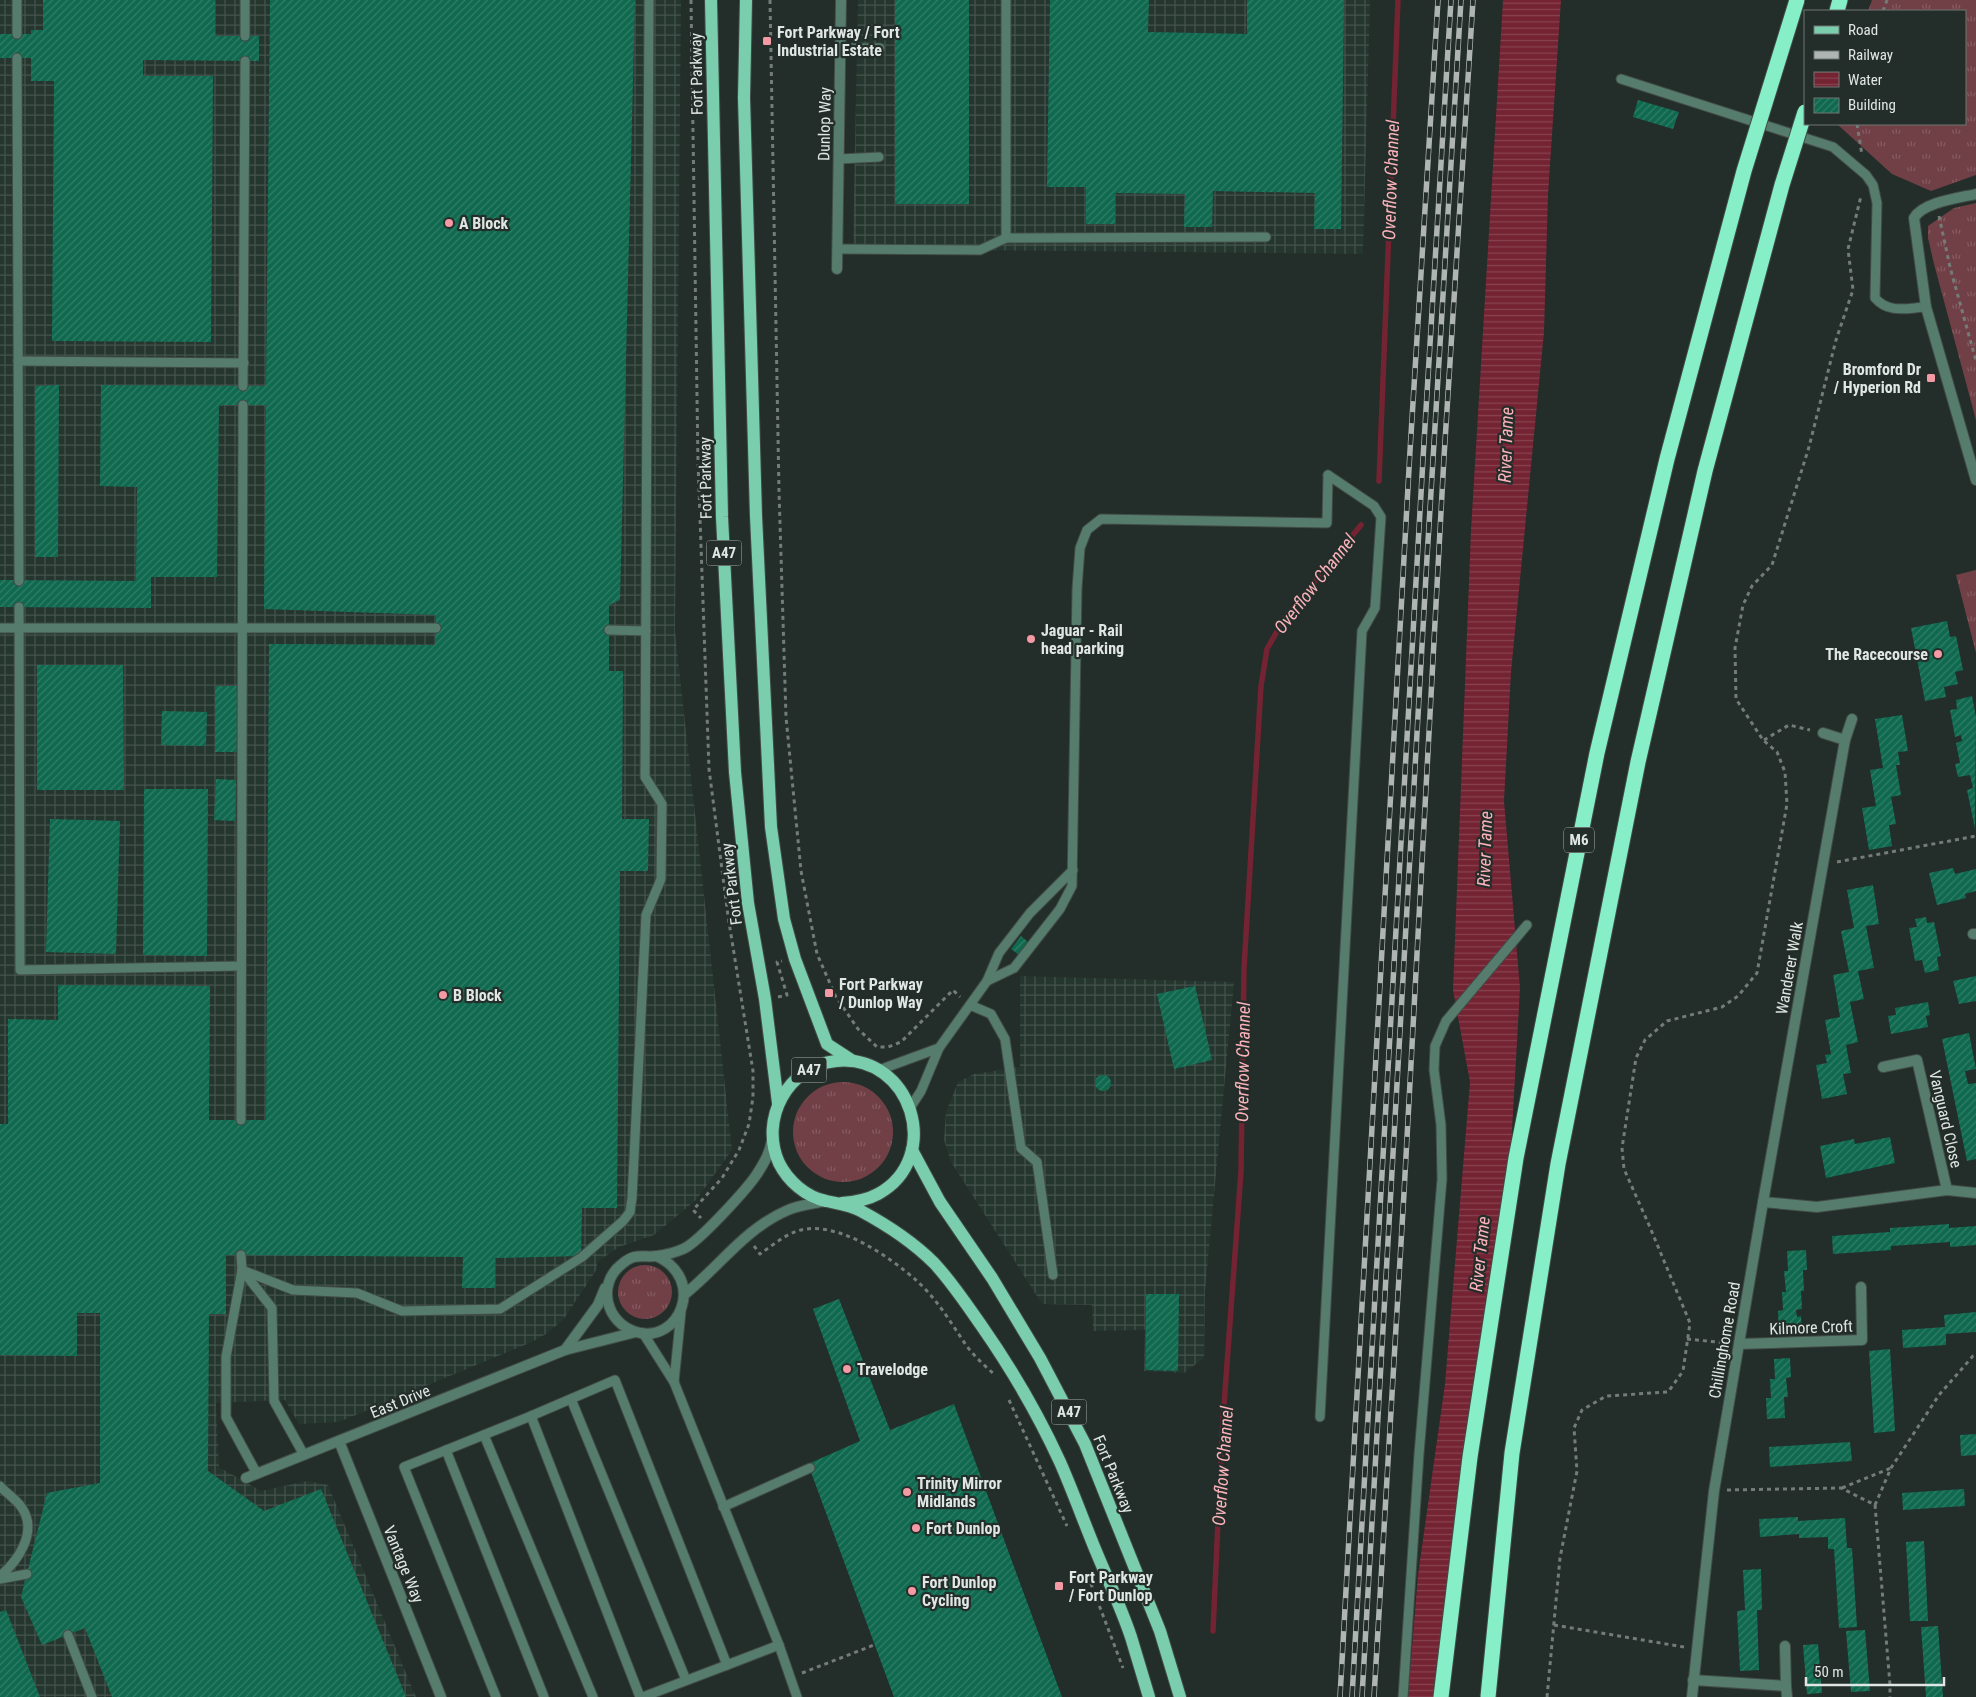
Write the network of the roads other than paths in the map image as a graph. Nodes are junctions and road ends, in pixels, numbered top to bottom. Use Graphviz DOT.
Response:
graph roads {
  1 [pos="17,0"];
  2 [pos="245,0"];
  3 [pos="649,0"];
  4 [pos="711,0"];
  5 [pos="746,0"];
  6 [pos="841,0"];
  7 [pos="1006,0"];
  8 [pos="1797,0"];
  9 [pos="17,34"];
  10 [pos="245,36"];
  11 [pos="840,48"];
  12 [pos="880,48"];
  13 [pos="17,58"];
  14 [pos="245,61"];
  15 [pos="1621,79"];
  16 [pos="1804,115"];
  17 [pos="879,157"];
  18 [pos="839,159"];
  19 [pos="1976,194"];
  20 [pos="1266,237"];
  21 [pos="1006,238"];
  22 [pos="838,249"];
  23 [pos="837,269"];
  24 [pos="1926,307"];
  25 [pos="18,361"];
  26 [pos="244,363"];
  27 [pos="243,386"];
  28 [pos="244,405"];
  29 [pos="1976,480"];
  30 [pos="18,581"];
  31 [pos="19,607"];
  32 [pos="0,628"];
  33 [pos="19,628"];
  34 [pos="243,628"];
  35 [pos="436,628"];
  36 [pos="609,630"];
  37 [pos="646,631"];
  38 [pos="1852,719"];
  39 [pos="1823,732"];
  40 [pos="1845,740"];
  41 [pos="1073,870"];
  42 [pos="1527,926"];
  43 [pos="241,966"];
  44 [pos="987,982"];
  45 [pos="970,1005"];
  46 [pos="939,1048"];
  47 [pos="853,1061"];
  48 [pos="1883,1067"];
  49 [pos="879,1070"];
  50 [pos="778,1103"];
  51 [pos="910,1108"];
  52 [pos="241,1120"];
  53 [pos="772,1140"];
  54 [pos="912,1150"];
  55 [pos="1947,1190"];
  56 [pos="1976,1193"];
  57 [pos="825,1201"];
  58 [pos="1763,1202"];
  59 [pos="842,1203"];
  60 [pos="242,1255"];
  61 [pos="656,1256"];
  62 [pos="242,1270"];
  63 [pos="1053,1275"];
  64 [pos="609,1280"];
  65 [pos="1861,1288"];
  66 [pos="685,1294"];
  67 [pos="681,1311"];
  68 [pos="640,1333"];
  69 [pos="1739,1344"];
  70 [pos="565,1350"];
  71 [pos="674,1382"];
  72 [pos="571,1399"];
  73 [pos="531,1416"];
  74 [pos="1320,1417"];
  75 [pos="484,1435"];
  76 [pos="339,1442"];
  77 [pos="446,1450"];
  78 [pos="304,1455"];
  79 [pos="810,1468"];
  80 [pos="257,1474"];
  81 [pos="246,1478"];
  82 [pos="0,1486"];
  83 [pos="724,1507"];
  84 [pos="27,1574"];
  85 [pos="0,1578"];
  86 [pos="68,1635"];
  87 [pos="779,1645"];
  88 [pos="1785,1646"];
  89 [pos="727,1665"];
  90 [pos="686,1680"];
  91 [pos="1693,1680"];
  92 [pos="1786,1686"];
  93 [pos="92,1697"];
  94 [pos="441,1697"];
  95 [pos="496,1697"];
  96 [pos="544,1697"];
  97 [pos="593,1697"];
  98 [pos="642,1697"];
  99 [pos="797,1697"];
  100 [pos="1149,1697"];
  101 [pos="1180,1697"];
  102 [pos="1403,1697"];
  103 [pos="1441,1697"];
  104 [pos="1488,1697"];
  105 [pos="1692,1697"];
  106 [pos="1787,1697"];
  1 -- 9 [label="lane"];
  2 -- 10 [label="lane"];
  3 -- 37 [label="lane"];
  4 -- 50 [label="main road, Fort Parkway / A47"];
  5 -- 47 [label="main road, Fort Parkway / A47"];
  6 -- 11 [label="street, Dunlop Way"];
  7 -- 21 [label="lane"];
  8 -- 103 [label="highway, M6, bridge"];
  11 -- 12 [label="lane"];
  11 -- 18 [label="street, Dunlop Way"];
  13 -- 25 [label="lane"];
  14 -- 26 [label="lane"];
  15 -- 24 [label="lane"];
  16 -- 104 [label="highway, bridge"];
  17 -- 18 [label="lane"];
  18 -- 22 [label="street, Dunlop Way"];
  19 -- 24 [label="street"];
  20 -- 21 [label="lane"];
  21 -- 22 [label="lane"];
  22 -- 23 [label="street, Dunlop Way"];
  24 -- 29 [label="street"];
  25 -- 26 [label="lane"];
  25 -- 30 [label="lane"];
  26 -- 27 [label="lane"];
  28 -- 34 [label="lane"];
  31 -- 33 [label="lane"];
  32 -- 33 [label="lane"];
  33 -- 34 [label="lane"];
  33 -- 43 [label="lane"];
  34 -- 35 [label="lane"];
  34 -- 43 [label="lane"];
  36 -- 37 [label="lane"];
  37 -- 62 [label="lane"];
  38 -- 40 [label="street, Wanderer Walk"];
  39 -- 40 [label="street"];
  40 -- 58 [label="street, Wanderer Walk"];
  41 -- 44 [label="lane"];
  41 -- 44 [label="lane"];
  41 -- 74 [label="lane"];
  42 -- 102 [label="lane"];
  43 -- 52 [label="lane"];
  44 -- 45 [label="lane"];
  45 -- 46 [label="lane"];
  45 -- 63 [label="lane"];
  46 -- 49 [label="lane"];
  46 -- 51 [label="lane"];
  47 -- 49 [label="main road, Fort Parkway / A47"];
  47 -- 50 [label="main road, Fort Parkway / A47"];
  48 -- 55 [label="street, Vanguard Close"];
  49 -- 51 [label="main road, Fort Parkway / A47"];
  50 -- 53 [label="main road, Fort Parkway / A47"];
  51 -- 54 [label="main road, Fort Parkway / A47"];
  53 -- 57 [label="main road, Fort Parkway / A47"];
  53 -- 61 [label="street"];
  54 -- 59 [label="main road, Fort Parkway / A47"];
  54 -- 101 [label="main road, Fort Parkway / A47"];
  55 -- 56 [label="street"];
  55 -- 58 [label="street"];
  57 -- 59 [label="main road, Fort Parkway / A47"];
  57 -- 66 [label="street"];
  58 -- 69 [label="street, Chillinghome Road"];
  59 -- 100 [label="main road, Fort Parkway / A47"];
  60 -- 62 [label="lane"];
  61 -- 64 [label="street"];
  61 -- 66 [label="street"];
  62 -- 78 [label="lane"];
  62 -- 80 [label="lane"];
  64 -- 68 [label="street"];
  64 -- 70 [label="street"];
  65 -- 69 [label="street, Kilmore Croft"];
  66 -- 67 [label="street"];
  67 -- 68 [label="street"];
  67 -- 71 [label="lane"];
  68 -- 70 [label="street, East Drive"];
  68 -- 71 [label="lane"];
  69 -- 91 [label="street, Chillinghome Road"];
  70 -- 76 [label="street, East Drive"];
  71 -- 83 [label="lane"];
  72 -- 73 [label="lane"];
  72 -- 89 [label="lane"];
  72 -- 90 [label="lane"];
  73 -- 75 [label="lane"];
  73 -- 98 [label="lane"];
  75 -- 77 [label="lane"];
  75 -- 97 [label="lane"];
  76 -- 78 [label="street, East Drive"];
  76 -- 94 [label="street, Vantage Way"];
  77 -- 95 [label="lane"];
  77 -- 96 [label="lane"];
  78 -- 80 [label="street, East Drive"];
  79 -- 83 [label="lane"];
  80 -- 81 [label="street, East Drive"];
  82 -- 85 [label="lane"];
  83 -- 87 [label="lane"];
  84 -- 85 [label="lane"];
  86 -- 93 [label="lane"];
  87 -- 89 [label="lane"];
  87 -- 99 [label="lane"];
  88 -- 92 [label="street"];
  89 -- 90 [label="lane"];
  90 -- 98 [label="lane"];
  91 -- 92 [label="street"];
  91 -- 105 [label="street, Chillinghome Road"];
  92 -- 106 [label="street"];
}
